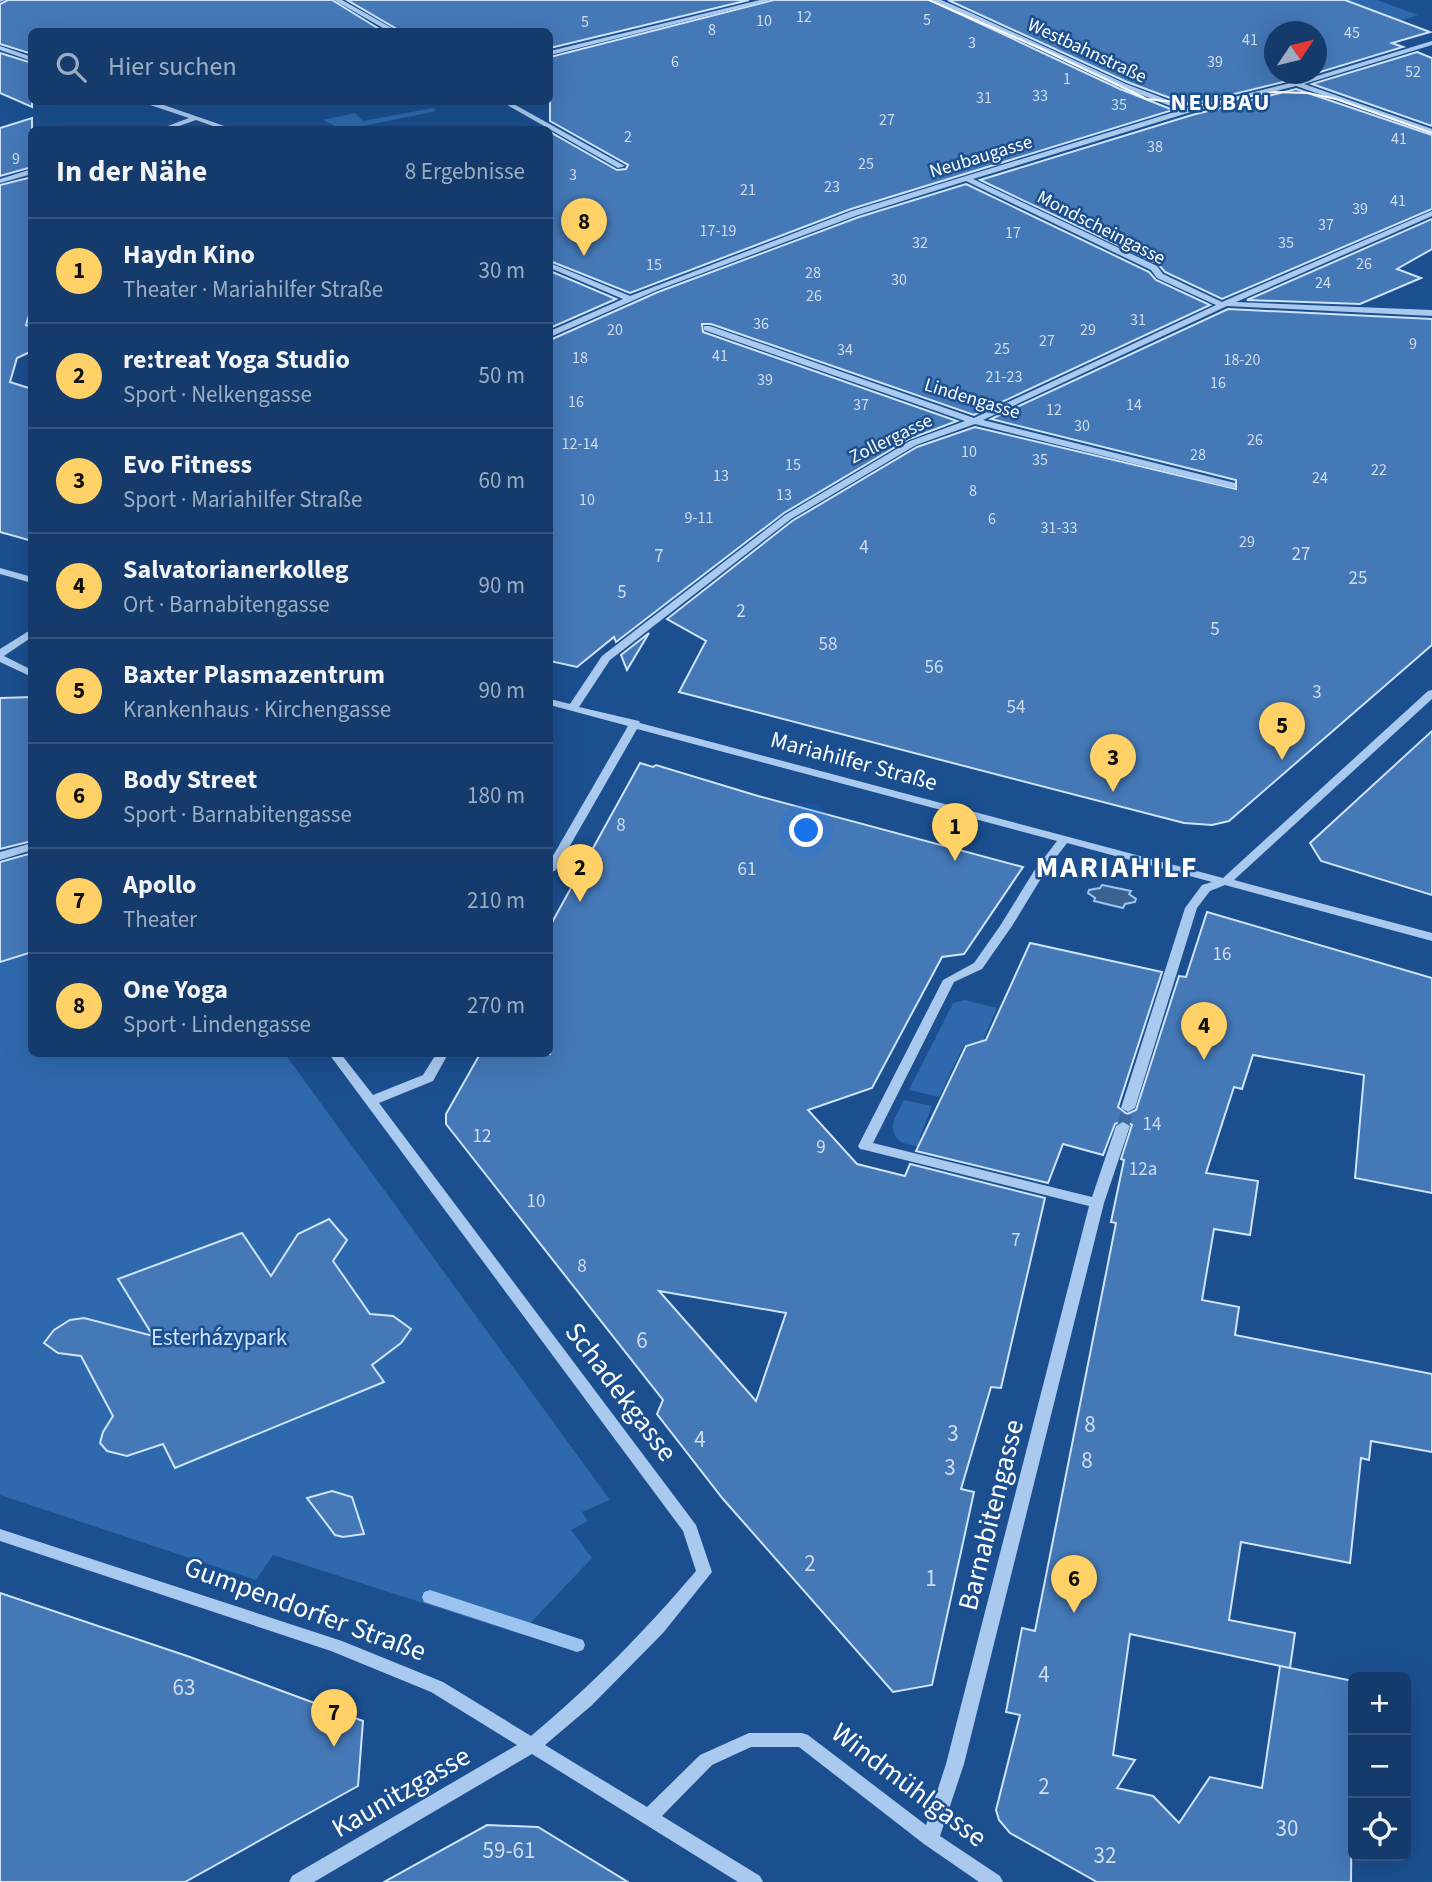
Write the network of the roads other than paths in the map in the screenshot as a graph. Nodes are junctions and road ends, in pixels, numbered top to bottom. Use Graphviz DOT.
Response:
graph roads {
  1 [pos="356,0"];
  2 [pos="768,0"];
  3 [pos="935,0"];
  4 [pos="339,1"];
  5 [pos="389,28"];
  6 [pos="1432,43"];
  7 [pos="0,48"];
  8 [pos="553,52"];
  9 [pos="28,58"];
  10 [pos="1327,75"];
  11 [pos="1296,84"];
  12 [pos="158,105"];
  13 [pos="511,105"];
  14 [pos="1188,110"];
  15 [pos="195,118"];
  16 [pos="172,126"];
  17 [pos="220,126"];
  18 [pos="549,126"];
  19 [pos="553,128"];
  20 [pos="1432,131"];
  21 [pos="621,166"];
  22 [pos="28,172"];
  23 [pos="965,178"];
  24 [pos="0,181"];
  25 [pos="1432,213"];
  26 [pos="553,266"];
  27 [pos="628,298"];
  28 [pos="1225,304"];
  29 [pos="1432,313"];
  30 [pos="707,328"];
  31 [pos="553,333"];
  32 [pos="974,421"];
  33 [pos="1232,485"];
  34 [pos="0,570"];
  35 [pos="28,579"];
  36 [pos="28,635"];
  37 [pos="0,656"];
  38 [pos="28,672"];
  39 [pos="1432,693"];
  40 [pos="553,703"];
  41 [pos="573,708"];
  42 [pos="635,723"];
  43 [pos="1064,839"];
  44 [pos="28,847"];
  45 [pos="0,856"];
  46 [pos="553,865"];
  47 [pos="1226,881"];
  48 [pos="1432,937"];
  49 [pos="337,1057"];
  50 [pos="440,1057"];
  51 [pos="371,1101"];
  52 [pos="1128,1108"];
  53 [pos="1123,1126"];
  54 [pos="1097,1203"];
  55 [pos="0,1535"];
  56 [pos="531,1746"];
  57 [pos="649,1818"];
  58 [pos="930,1839"];
  59 [pos="298,1882"];
  60 [pos="754,1882"];
  61 [pos="994,1882"];
  1 -- 4 [label="street"];
  2 -- 8 [label="street"];
  3 -- 14 [label="street, Westbahnstraße"];
  4 -- 5 [label="street"];
  6 -- 10 [label="street, Neubaugasse"];
  7 -- 9 [label="street"];
  11 -- 14 [label="street, Neubaugasse"];
  11 -- 20 [label="street"];
  12 -- 15 [label="street"];
  13 -- 18 [label="street"];
  14 -- 23 [label="street, Neubaugasse"];
  15 -- 16 [label="street"];
  15 -- 17 [label="street"];
  19 -- 21 [label="street"];
  22 -- 24 [label="street"];
  23 -- 27 [label="street, Neubaugasse"];
  23 -- 28 [label="street, Mondscheingasse"];
  25 -- 28 [label="street, Zollergasse"];
  26 -- 27 [label="street"];
  27 -- 31 [label="street, Neubaugasse"];
  28 -- 29 [label="street, Mondscheingasse"];
  28 -- 32 [label="street, Zollergasse"];
  30 -- 32 [label="street, Lindengasse"];
  32 -- 33 [label="street, Lindengasse"];
  32 -- 41 [label="street, Zollergasse"];
  34 -- 35 [label="street"];
  36 -- 37 [label="street"];
  37 -- 38 [label="street"];
  39 -- 47 [label="street"];
  40 -- 41 [label="street, Mariahilfer Straße"];
  41 -- 42 [label="street, Mariahilfer Straße"];
  42 -- 43 [label="street, Mariahilfer Straße"];
  42 -- 46 [label="street"];
  43 -- 47 [label="street, Mariahilfer Straße"];
  43 -- 54 [label="street"];
  44 -- 45 [label="street"];
  47 -- 48 [label="street, Mariahilfer Straße"];
  47 -- 52 [label="street"];
  49 -- 51 [label="street, Schadekgasse"];
  50 -- 51 [label="street"];
  51 -- 56 [label="street, Schadekgasse"];
  53 -- 54 [label="street, Barnabitengasse"];
  54 -- 58 [label="street, Barnabitengasse"];
  55 -- 56 [label="street, Gumpendorfer Straße"];
  56 -- 57 [label="street, Gumpendorfer Straße"];
  56 -- 59 [label="street, Kaunitzgasse"];
  57 -- 58 [label="street, Windmühlgasse"];
  57 -- 60 [label="street, Gumpendorfer Straße"];
  58 -- 61 [label="street, Windmühlgasse"];
}
